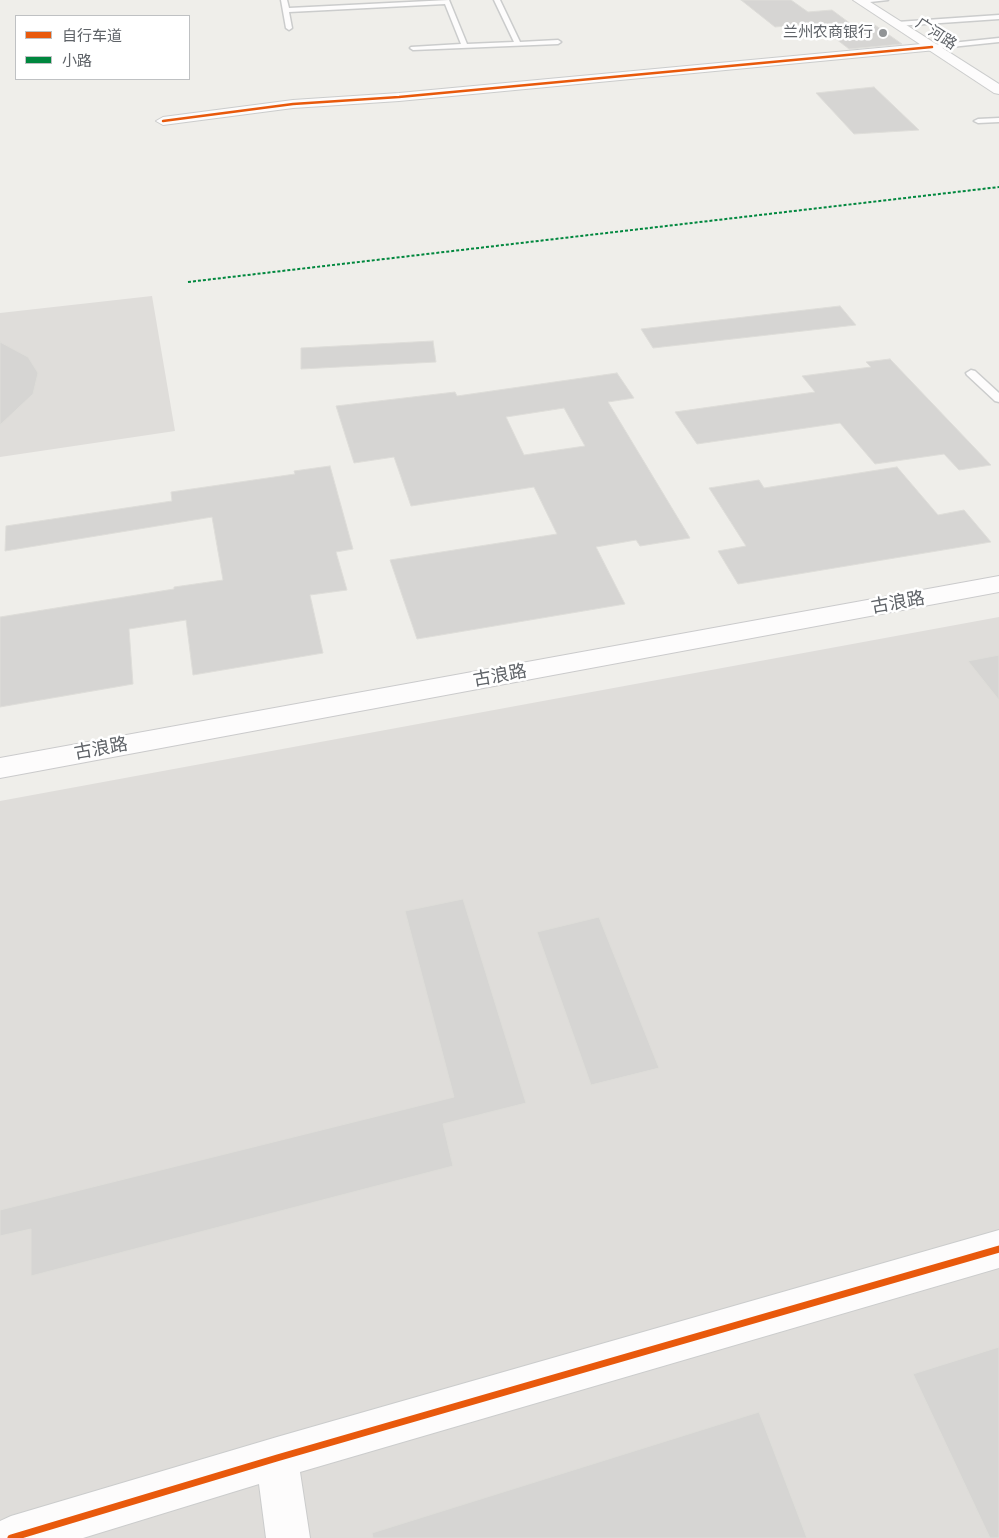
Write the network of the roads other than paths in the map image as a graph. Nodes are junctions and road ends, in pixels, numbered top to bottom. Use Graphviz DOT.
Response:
graph roads {
  1 [pos="284,0"];
  2 [pos="497,0"];
  3 [pos="886,0"];
  4 [pos="446,1"];
  5 [pos="861,1"];
  6 [pos="286,10"];
  7 [pos="999,17"];
  8 [pos="897,24"];
  9 [pos="289,28"];
  10 [pos="999,40"];
  11 [pos="558,42"];
  12 [pos="518,44"];
  13 [pos="465,46"];
  14 [pos="932,47"];
  15 [pos="413,48"];
  16 [pos="999,90"];
  17 [pos="999,120"];
  18 [pos="163,121"];
  19 [pos="978,121"];
  20 [pos="971,372"];
  21 [pos="999,399"];
  22 [pos="999,584"];
  23 [pos="0,768"];
  24 [pos="999,1249"];
  25 [pos="277,1458"];
  26 [pos="11,1538"];
  27 [pos="288,1538"];
  1 -- 6 [label="lane"];
  2 -- 12 [label="lane"];
  3 -- 5 [label="lane"];
  4 -- 6 [label="lane"];
  4 -- 13 [label="lane"];
  5 -- 8 [label="street, 广河路"];
  6 -- 9 [label="lane"];
  7 -- 8 [label="lane"];
  8 -- 14 [label="street, 广河路"];
  10 -- 14 [label="lane"];
  11 -- 12 [label="lane"];
  12 -- 13 [label="lane"];
  13 -- 15 [label="lane"];
  14 -- 16 [label="street, 广河路"];
  14 -- 18 [label="street"];
  17 -- 19 [label="lane"];
  20 -- 21 [label="lane"];
  22 -- 23 [label="street, 古浪路"];
  24 -- 25 [label="street"];
  25 -- 26 [label="street"];
  25 -- 27 [label="street"];
}
